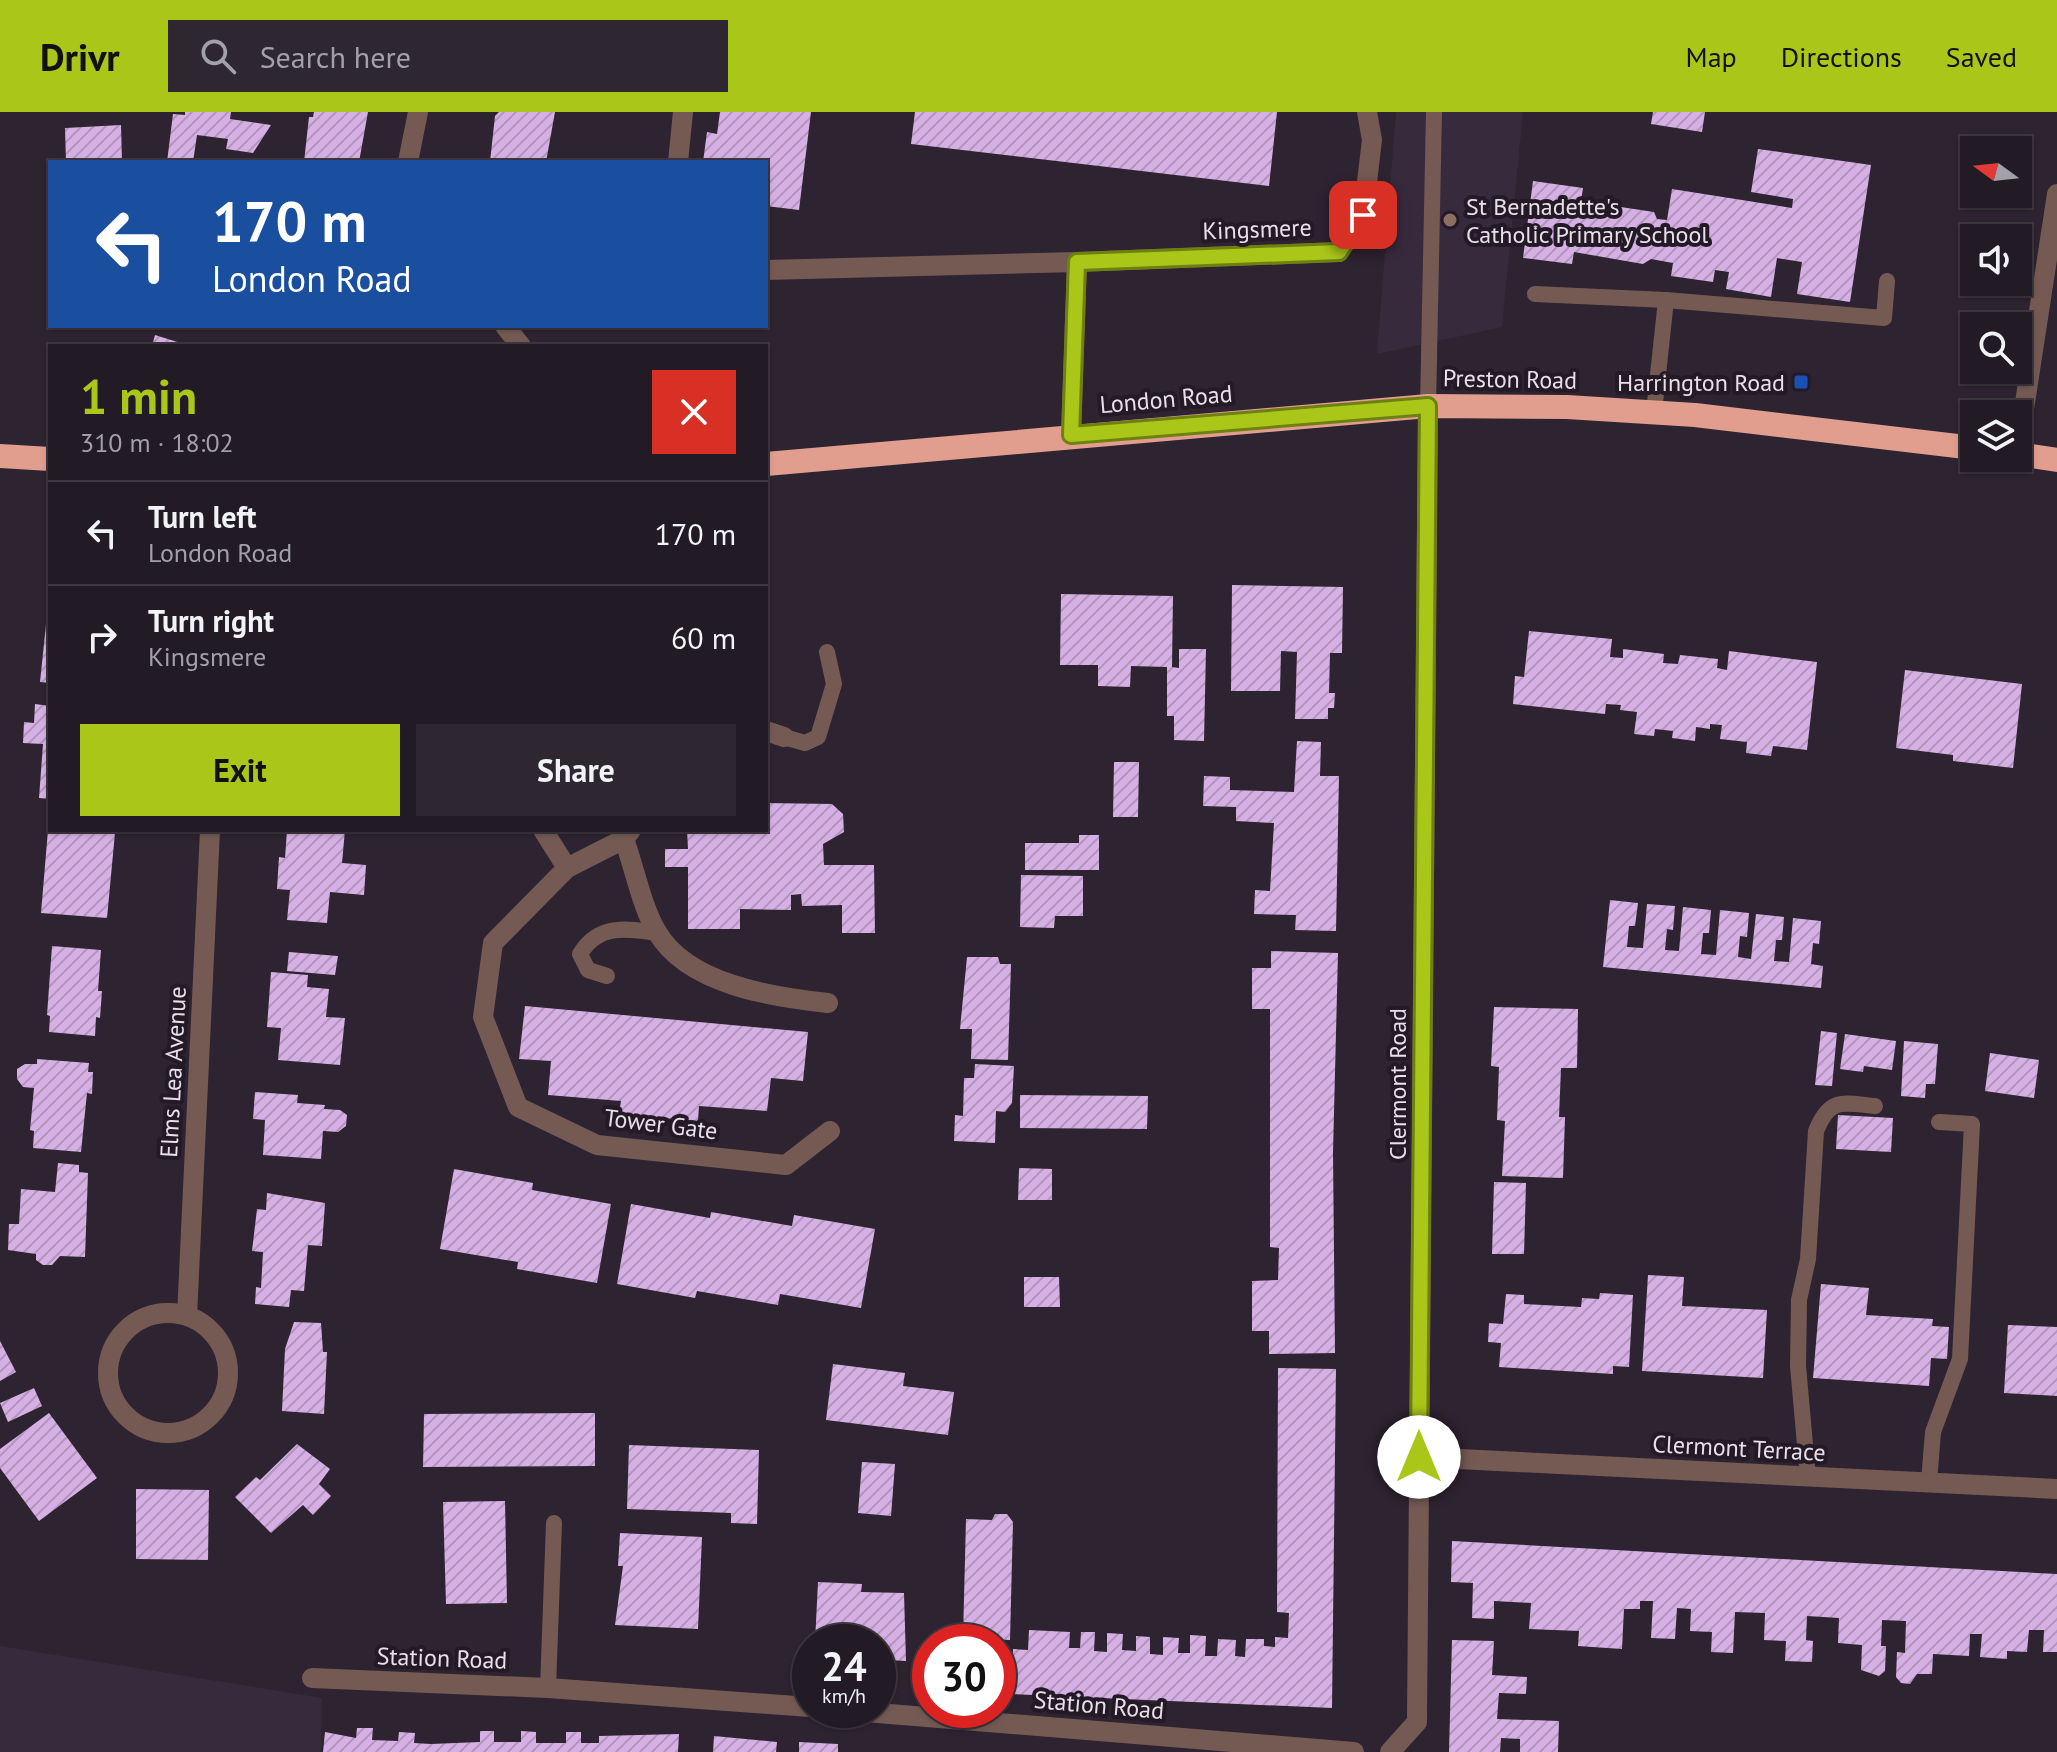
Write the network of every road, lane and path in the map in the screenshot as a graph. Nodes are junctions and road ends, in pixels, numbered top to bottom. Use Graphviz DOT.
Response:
graph roads {
  1 [pos="418,112"];
  2 [pos="683,112"];
  3 [pos="1367,112"];
  4 [pos="1434,112"];
  5 [pos="408,160"];
  6 [pos="678,160"];
  7 [pos="2057,194"];
  8 [pos="1077,262"];
  9 [pos="768,270"];
  10 [pos="1887,281"];
  11 [pos="1535,294"];
  12 [pos="1666,300"];
  13 [pos="507,328"];
  14 [pos="519,344"];
  15 [pos="2026,400"];
  16 [pos="1428,406"];
  17 [pos="1654,412"];
  18 [pos="1071,435"];
  19 [pos="1960,446"];
  20 [pos="2032,454"];
  21 [pos="0,456"];
  22 [pos="48,459"];
  23 [pos="2057,460"];
  24 [pos="768,464"];
  25 [pos="827,652"];
  26 [pos="775,734"];
  27 [pos="210,832"];
  28 [pos="544,832"];
  29 [pos="628,834"];
  30 [pos="567,868"];
  31 [pos="657,933"];
  32 [pos="607,976"];
  33 [pos="828,1003"];
  34 [pos="1875,1106"];
  35 [pos="1939,1122"];
  36 [pos="830,1131"];
  37 [pos="187,1316"];
  38 [pos="1419,1457"];
  39 [pos="1808,1478"];
  40 [pos="1929,1482"];
  41 [pos="2057,1489"];
  42 [pos="554,1523"];
  43 [pos="312,1678"];
  44 [pos="548,1688"];
  45 [pos="792,1706"];
  46 [pos="896,1715"];
  47 [pos="1354,1752"];
  48 [pos="1390,1752"];
  1 -- 5 [label="street"];
  2 -- 6 [label="street"];
  3 -- 8 [label="street, Kingsmere"];
  4 -- 16 [label="lane"];
  7 -- 15 [label="street"];
  8 -- 9 [label="street, Kingsmere"];
  8 -- 18 [label="street"];
  10 -- 12 [label="lane"];
  11 -- 12 [label="lane"];
  12 -- 17 [label="lane"];
  13 -- 14 [label="street"];
  16 -- 17 [label="highway, Preston Road"];
  16 -- 18 [label="highway, London Road"];
  16 -- 38 [label="street, Clermont Road"];
  17 -- 19 [label="highway, Preston Road"];
  18 -- 24 [label="highway, London Road"];
  20 -- 23 [label="highway"];
  21 -- 22 [label="highway"];
  25 -- 26 [label="lane"];
  27 -- 37 [label="street, Elms Lea Avenue"];
  28 -- 30 [label="street"];
  29 -- 30 [label="street, Tower Gate"];
  29 -- 31 [label="street, Tower Gate"];
  30 -- 36 [label="street, Tower Gate"];
  31 -- 32 [label="lane"];
  31 -- 33 [label="street, Tower Gate"];
  34 -- 39 [label="lane"];
  35 -- 40 [label="lane"];
  37 -- 37 [label="street"];
  38 -- 39 [label="street, Clermont Terrace"];
  38 -- 48 [label="street, Clermont Road"];
  39 -- 40 [label="street, Clermont Terrace"];
  40 -- 41 [label="street, Clermont Terrace"];
  42 -- 44 [label="lane"];
  43 -- 44 [label="street, Station Road"];
  44 -- 45 [label="street, Station Road"];
  46 -- 47 [label="street, Station Road"];
}
